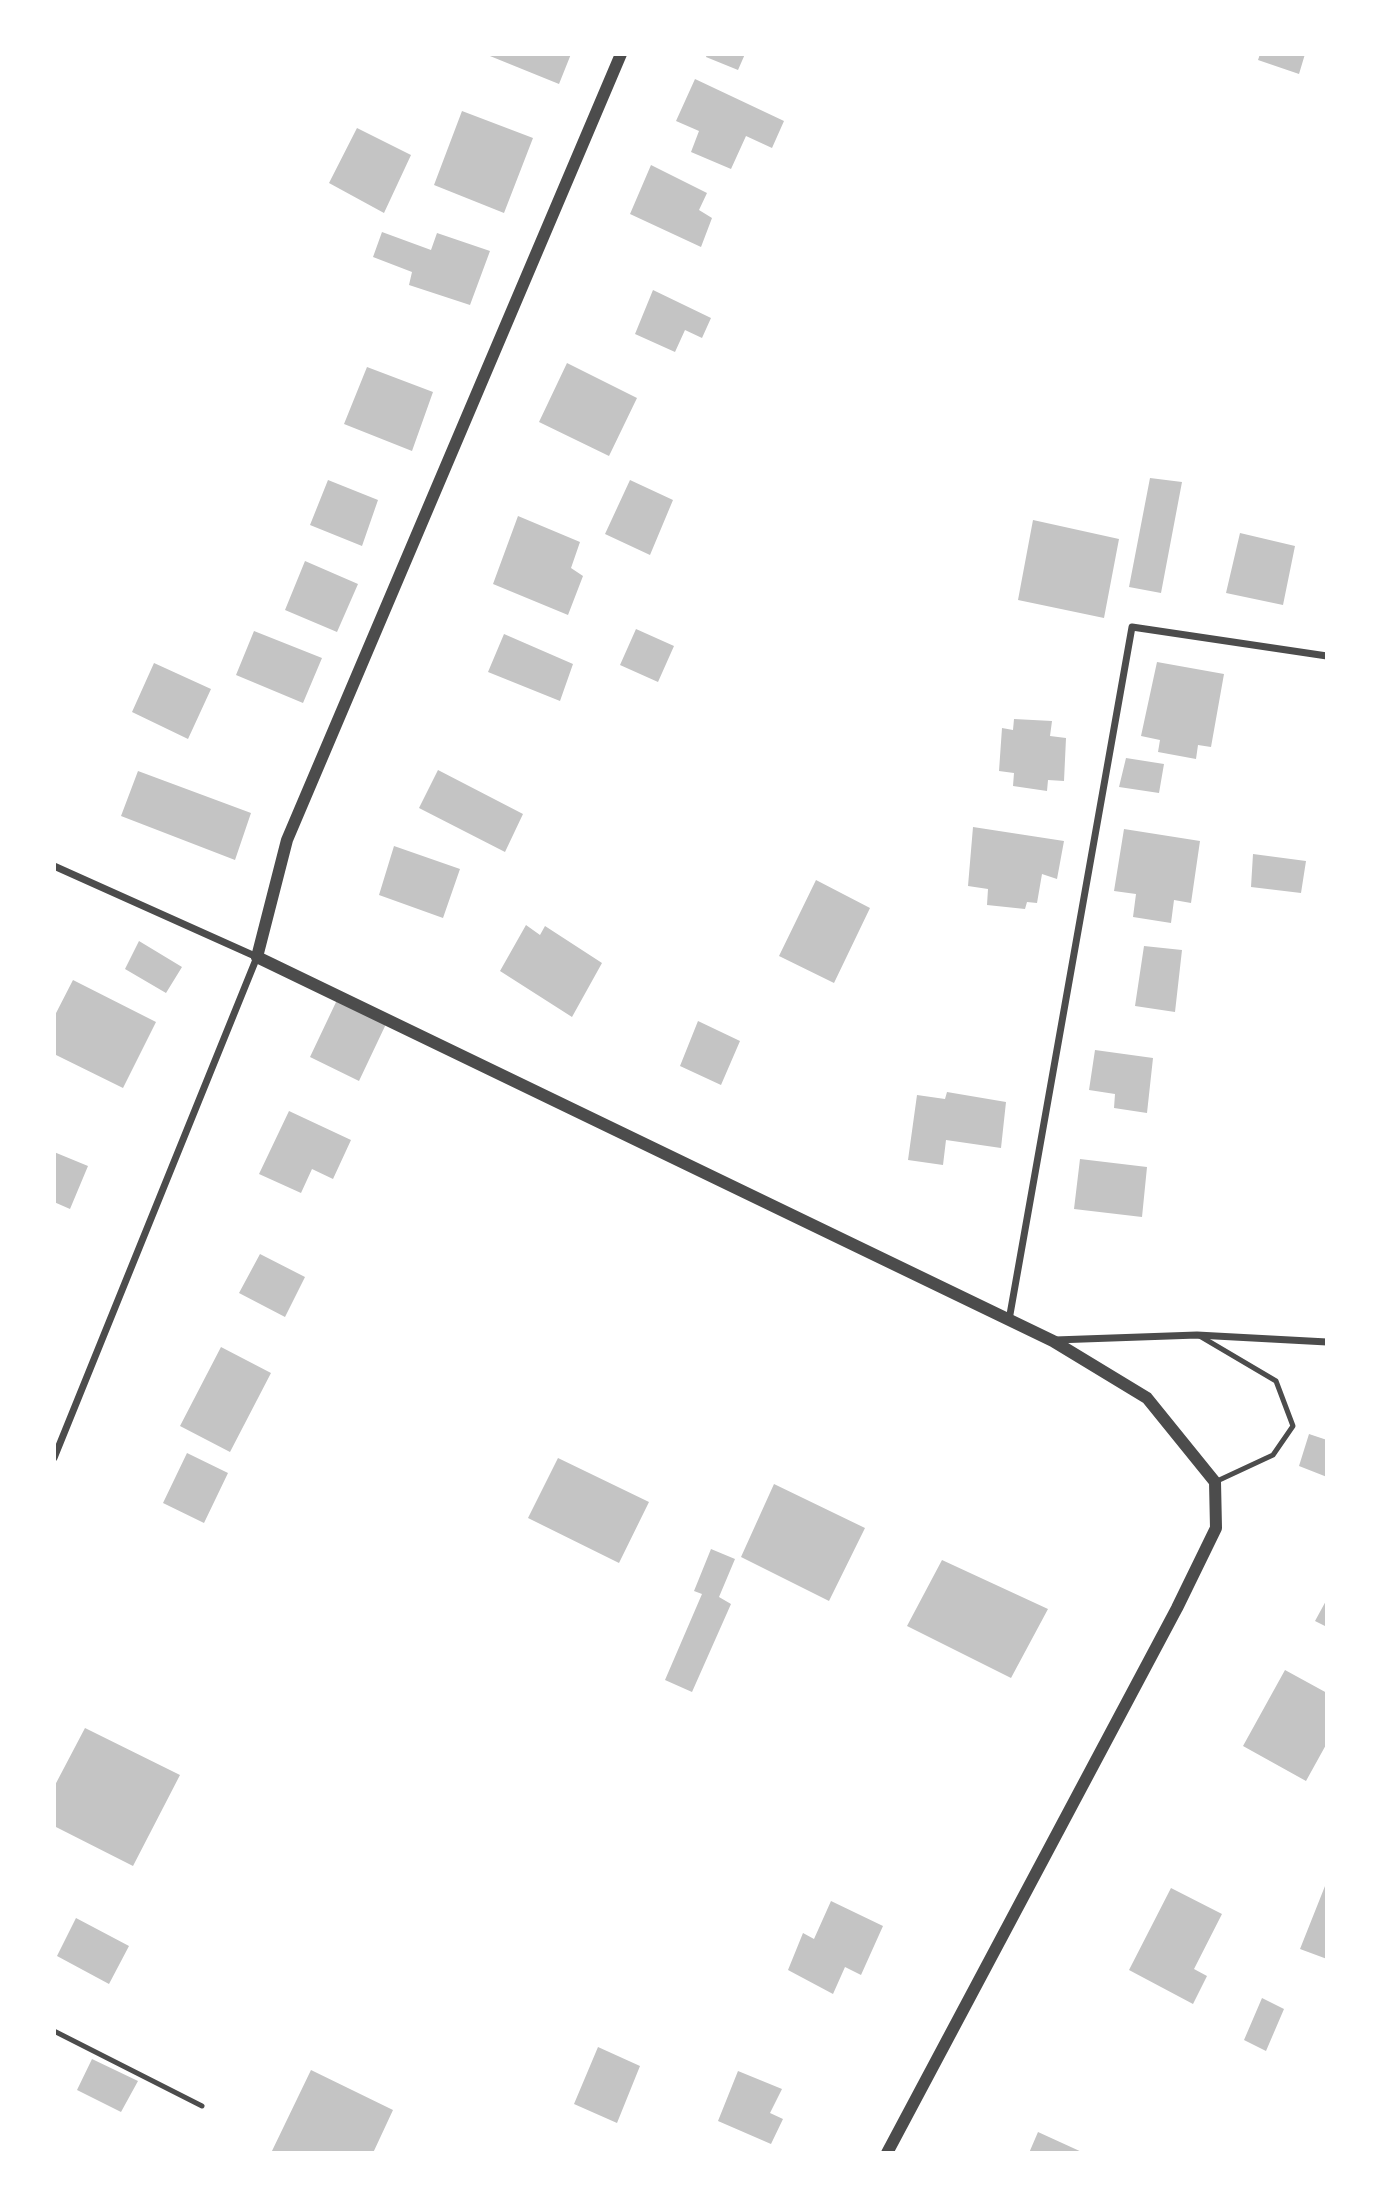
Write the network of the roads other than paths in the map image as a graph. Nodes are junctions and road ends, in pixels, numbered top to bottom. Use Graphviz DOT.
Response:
graph roads {
  1 [pos="621,54"];
  2 [pos="1327,656"];
  3 [pos="54,866"];
  4 [pos="257,957"];
  5 [pos="1009,1320"];
  6 [pos="1197,1335"];
  7 [pos="1053,1340"];
  8 [pos="1327,1342"];
  9 [pos="54,1458"];
  10 [pos="1215,1482"];
  11 [pos="54,2031"];
  12 [pos="202,2106"];
  13 [pos="887,2153"];
  1 -- 4 [label="street"];
  2 -- 5 [label="street"];
  3 -- 4 [label="street"];
  4 -- 5 [label="street"];
  4 -- 9 [label="street"];
  5 -- 7 [label="street"];
  6 -- 7 [label="street"];
  6 -- 8 [label="street"];
  6 -- 10 [label="lane"];
  7 -- 10 [label="street"];
  10 -- 13 [label="street"];
  11 -- 12 [label="lane"];
}
